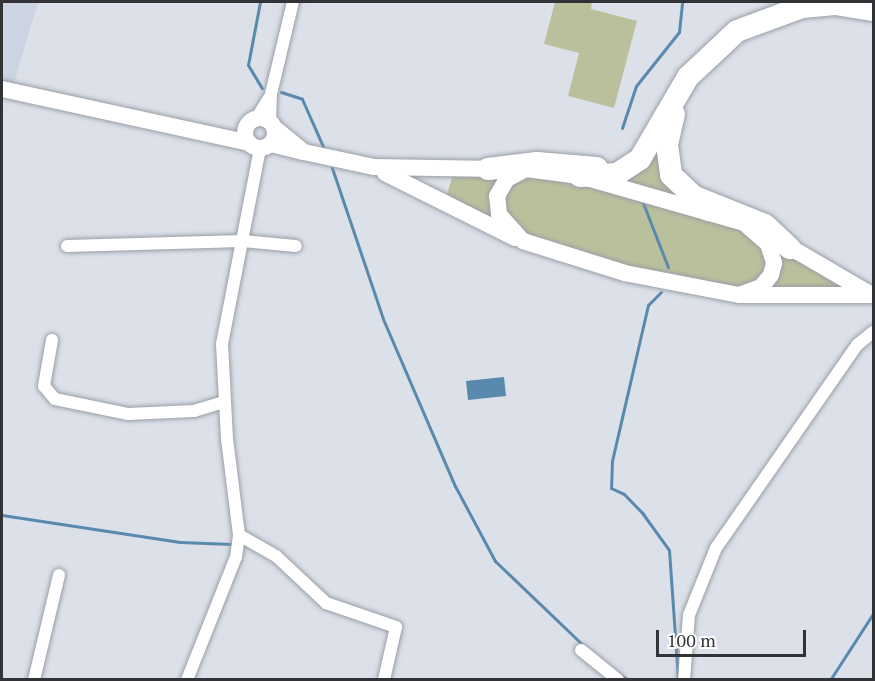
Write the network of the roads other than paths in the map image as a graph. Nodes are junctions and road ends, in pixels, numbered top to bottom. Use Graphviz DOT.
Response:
graph roads {
  1 [pos="292,2"];
  2 [pos="873,10"];
  3 [pos="2,89"];
  4 [pos="679,93"];
  5 [pos="261,133"];
  6 [pos="374,167"];
  7 [pos="526,169"];
  8 [pos="488,170"];
  9 [pos="580,176"];
  10 [pos="688,194"];
  11 [pos="708,210"];
  12 [pos="758,231"];
  13 [pos="243,241"];
  14 [pos="523,241"];
  15 [pos="67,246"];
  16 [pos="296,246"];
  17 [pos="790,248"];
  18 [pos="739,295"];
  19 [pos="872,295"];
  20 [pos="873,332"];
  21 [pos="52,340"];
  22 [pos="224,402"];
  23 [pos="239,535"];
  24 [pos="59,575"];
  25 [pos="580,650"];
  26 [pos="34,680"];
  27 [pos="187,680"];
  28 [pos="384,680"];
  29 [pos="618,680"];
  30 [pos="684,680"];
  1 -- 5 [label="street"];
  2 -- 4 [label="highway"];
  3 -- 5 [label="main road"];
  4 -- 8 [label="highway"];
  4 -- 9 [label="highway"];
  4 -- 10 [label="highway"];
  5 -- 6 [label="main road"];
  5 -- 13 [label="street"];
  6 -- 8 [label="main road"];
  6 -- 14 [label="main road"];
  7 -- 8 [label="main road"];
  7 -- 9 [label="main road"];
  7 -- 14 [label="main road"];
  9 -- 11 [label="main road"];
  10 -- 11 [label="highway"];
  10 -- 17 [label="highway"];
  11 -- 12 [label="main road"];
  12 -- 17 [label="main road"];
  12 -- 18 [label="main road"];
  13 -- 15 [label="street"];
  13 -- 16 [label="street"];
  13 -- 22 [label="street"];
  14 -- 18 [label="main road"];
  17 -- 19 [label="main road"];
  18 -- 19 [label="main road"];
  20 -- 30 [label="street"];
  21 -- 22 [label="street"];
  22 -- 23 [label="street"];
  23 -- 27 [label="street"];
  23 -- 28 [label="street"];
  24 -- 26 [label="street"];
  25 -- 29 [label="street"];
}
